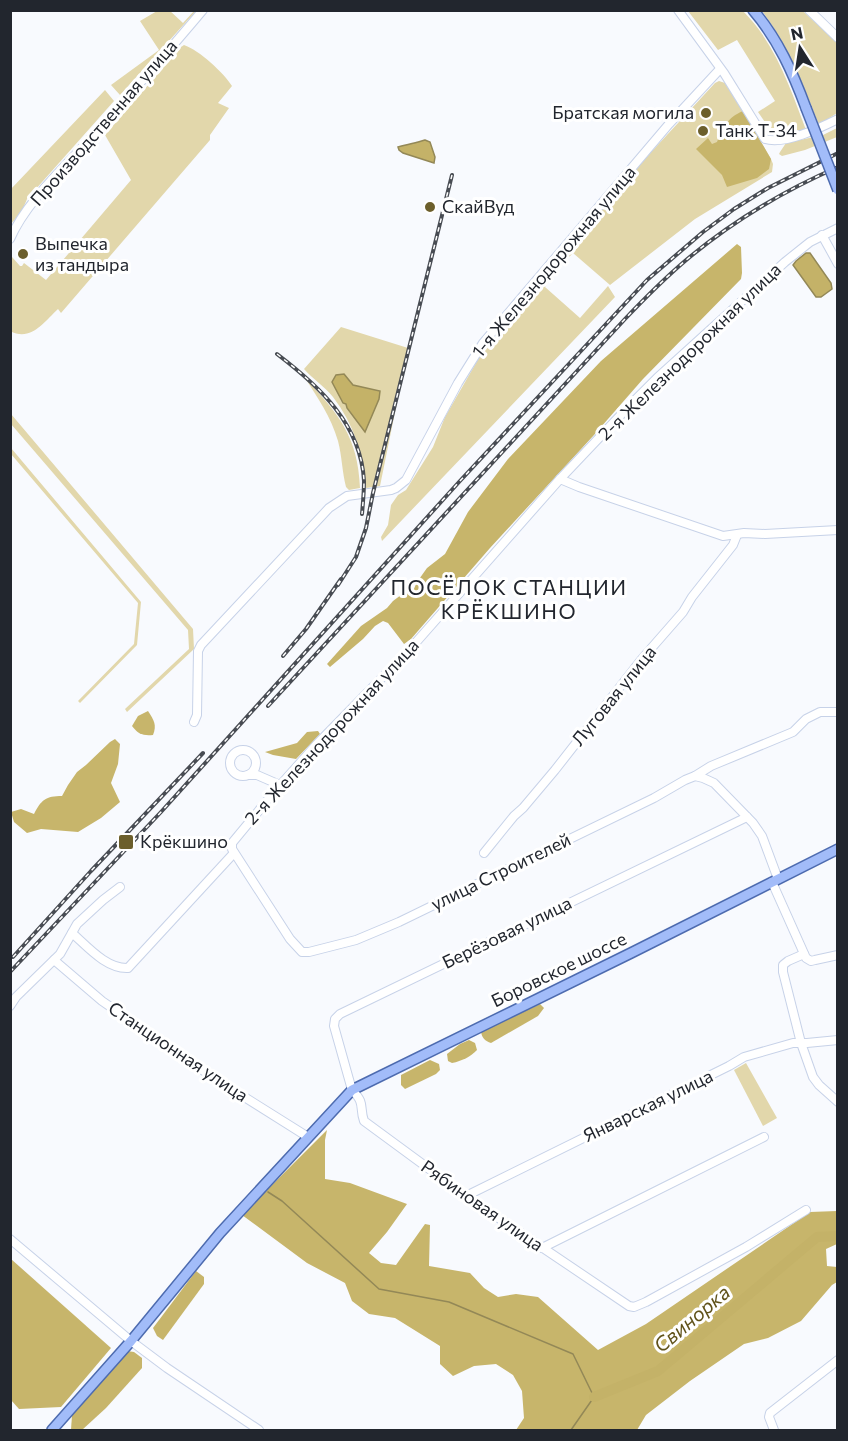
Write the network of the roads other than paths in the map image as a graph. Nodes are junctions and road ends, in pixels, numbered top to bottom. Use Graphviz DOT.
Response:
graph roads {
  1 [pos="203,10"];
  2 [pos="678,10"];
  3 [pos="753,10"];
  4 [pos="810,10"];
  5 [pos="837,38"];
  6 [pos="720,69"];
  7 [pos="837,119"];
  8 [pos="837,190"];
  9 [pos="837,228"];
  10 [pos="822,235"];
  11 [pos="11,239"];
  12 [pos="837,264"];
  13 [pos="560,479"];
  14 [pos="837,530"];
  15 [pos="737,535"];
  16 [pos="837,712"];
  17 [pos="194,722"];
  18 [pos="253,773"];
  19 [pos="695,776"];
  20 [pos="280,785"];
  21 [pos="747,816"];
  22 [pos="837,849"];
  23 [pos="234,853"];
  24 [pos="484,853"];
  25 [pos="775,880"];
  26 [pos="120,887"];
  27 [pos="72,933"];
  28 [pos="837,955"];
  29 [pos="805,956"];
  30 [pos="54,960"];
  31 [pos="10,1006"];
  32 [pos="837,1040"];
  33 [pos="801,1043"];
  34 [pos="352,1090"];
  35 [pos="837,1102"];
  36 [pos="308,1137"];
  37 [pos="764,1137"];
  38 [pos="466,1196"];
  39 [pos="806,1210"];
  40 [pos="10,1239"];
  41 [pos="542,1248"];
  42 [pos="131,1341"];
  43 [pos="837,1360"];
  44 [pos="52,1431"];
  45 [pos="260,1431"];
  46 [pos="774,1431"];
  1 -- 11 [label="street, Производственная улица"];
  2 -- 6 [label="street"];
  3 -- 8 [label="main road, bridge"];
  4 -- 5 [label="street"];
  6 -- 7 [label="street"];
  6 -- 17 [label="street, 1-я Железнодорожная улица"];
  9 -- 10 [label="street, 2-я Железнодорожная улица"];
  10 -- 12 [label="street"];
  10 -- 13 [label="street, 2-я Железнодорожная улица"];
  13 -- 15 [label="street"];
  13 -- 20 [label="street, 2-я Железнодорожная улица"];
  14 -- 15 [label="street"];
  15 -- 24 [label="street, Луговая улица"];
  16 -- 19 [label="street, улица Строителей"];
  18 -- 20 [label="street"];
  19 -- 21 [label="street"];
  19 -- 23 [label="street, улица Строителей"];
  20 -- 23 [label="street, 2-я Железнодорожная улица"];
  21 -- 25 [label="street"];
  21 -- 34 [label="street, Берёзовая улица"];
  22 -- 25 [label="main road, Боровское шоссе"];
  23 -- 27 [label="street"];
  25 -- 29 [label="street"];
  25 -- 34 [label="main road, Боровское шоссе"];
  26 -- 27 [label="street"];
  27 -- 30 [label="street"];
  28 -- 29 [label="street"];
  29 -- 33 [label="street"];
  30 -- 31 [label="street"];
  30 -- 36 [label="street, Станционная улица"];
  32 -- 33 [label="street, Январская улица"];
  33 -- 35 [label="street"];
  33 -- 38 [label="street, Январская улица"];
  34 -- 36 [label="main road, Боровское шоссе"];
  34 -- 38 [label="street, Рябиновая улица"];
  36 -- 42 [label="main road, Боровское шоссе"];
  37 -- 41 [label="street"];
  38 -- 41 [label="street, Рябиновая улица"];
  39 -- 41 [label="street, Рябиновая улица"];
  40 -- 42 [label="street"];
  42 -- 44 [label="main road"];
  42 -- 45 [label="street"];
  43 -- 46 [label="street"];
}
